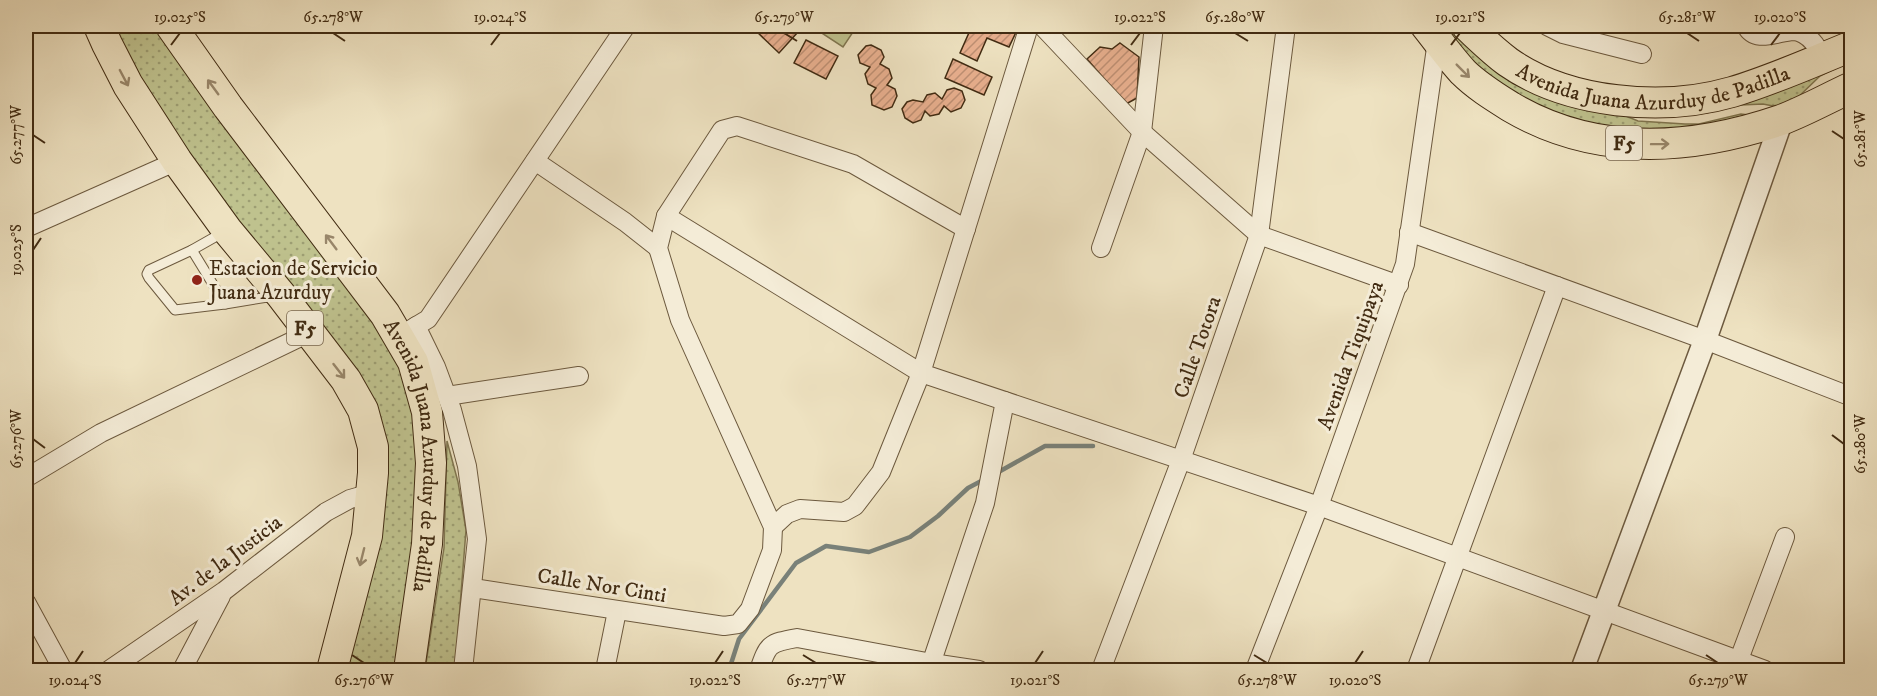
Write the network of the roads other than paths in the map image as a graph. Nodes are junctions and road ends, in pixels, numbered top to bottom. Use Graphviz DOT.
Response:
graph roads {
  1 [pos="99,26"];
  2 [pos="171,26"];
  3 [pos="626,26"];
  4 [pos="1029,26"];
  5 [pos="1042,26"];
  6 [pos="1154,26"];
  7 [pos="1286,26"];
  8 [pos="1467,26"];
  9 [pos="1547,26"];
  10 [pos="1746,26"];
  11 [pos="1801,28"];
  12 [pos="1432,33"];
  13 [pos="1594,34"];
  14 [pos="1851,46"];
  15 [pos="1641,54"];
  16 [pos="1822,58"];
  17 [pos="1851,63"];
  18 [pos="1851,87"];
  19 [pos="1620,101"];
  20 [pos="1782,119"];
  21 [pos="1142,132"];
  22 [pos="177,161"];
  23 [pos="535,161"];
  24 [pos="666,216"];
  25 [pos="26,228"];
  26 [pos="966,229"];
  27 [pos="227,230"];
  28 [pos="1410,232"];
  29 [pos="1259,235"];
  30 [pos="658,248"];
  31 [pos="1101,248"];
  32 [pos="192,250"];
  33 [pos="1399,285"];
  34 [pos="1557,286"];
  35 [pos="281,295"];
  36 [pos="225,304"];
  37 [pos="407,332"];
  38 [pos="309,333"];
  39 [pos="1705,340"];
  40 [pos="921,373"];
  41 [pos="579,376"];
  42 [pos="447,396"];
  43 [pos="1851,397"];
  44 [pos="1005,401"];
  45 [pos="1181,460"];
  46 [pos="26,478"];
  47 [pos="371,493"];
  48 [pos="1318,506"];
  49 [pos="773,527"];
  50 [pos="1785,537"];
  51 [pos="1458,557"];
  52 [pos="473,588"];
  53 [pos="224,591"];
  54 [pos="26,602"];
  55 [pos="617,611"];
  56 [pos="1604,611"];
  57 [pos="1737,666"];
  58 [pos="931,667"];
  59 [pos="63,670"];
  60 [pos="109,670"];
  61 [pos="182,670"];
  62 [pos="332,670"];
  63 [pos="409,670"];
  64 [pos="463,670"];
  65 [pos="605,670"];
  66 [pos="759,670"];
  67 [pos="979,670"];
  68 [pos="1101,670"];
  69 [pos="1255,670"];
  70 [pos="1416,670"];
  71 [pos="1582,670"];
  72 [pos="1765,670"];
  1 -- 22 [label="highway, Avenida Juana Azurduy de Padilla / F5, one-way"];
  37 -- 2 [label="highway, Avenida Juana Azurduy de Padilla, one-way"];
  3 -- 23 [label="street"];
  4 -- 26 [label="street"];
  5 -- 21 [label="street"];
  6 -- 21 [label="street"];
  7 -- 29 [label="street, Calle Totora"];
  8 -- 19 [label="highway, Avenida Juana Azurduy de Padilla / F5"];
  9 -- 13 [label="street"];
  10 -- 11 [label="street"];
  11 -- 16 [label="street"];
  12 -- 20 [label="highway, Avenida Juana Azurduy de Padilla / F5, one-way"];
  12 -- 28 [label="street, Avenida Tiquipaya"];
  13 -- 15 [label="street"];
  14 -- 16 [label="highway, Avenida Juana Azurduy de Padilla / F5"];
  16 -- 19 [label="highway, Avenida Juana Azurduy de Padilla / F5"];
  17 -- 20 [label="highway"];
  18 -- 20 [label="highway, Avenida Juana Azurduy de Padilla / F5"];
  19 -- 20 [label="highway"];
  20 -- 39 [label="street"];
  21 -- 29 [label="street"];
  21 -- 31 [label="street"];
  22 -- 25 [label="street"];
  22 -- 27 [label="highway, Avenida Juana Azurduy de Padilla / F5"];
  23 -- 30 [label="street"];
  23 -- 37 [label="street"];
  24 -- 26 [label="street"];
  24 -- 30 [label="street"];
  24 -- 40 [label="street"];
  26 -- 40 [label="street"];
  27 -- 32 [label="lane"];
  27 -- 35 [label="highway, Avenida Juana Azurduy de Padilla / F5"];
  28 -- 33 [label="street, Avenida Tiquipaya"];
  28 -- 34 [label="street"];
  29 -- 33 [label="street"];
  29 -- 45 [label="street, Calle Totora"];
  30 -- 49 [label="street"];
  32 -- 36 [label="lane"];
  32 -- 36 [label="lane"];
  33 -- 48 [label="street, Avenida Tiquipaya"];
  34 -- 39 [label="street"];
  34 -- 51 [label="street"];
  35 -- 36 [label="lane"];
  35 -- 38 [label="highway, Avenida Juana Azurduy de Padilla / F5"];
  37 -- 42 [label="street"];
  37 -- 63 [label="highway, Avenida Juana Azurduy de Padilla"];
  38 -- 46 [label="street"];
  38 -- 47 [label="highway, Avenida Juana Azurduy de Padilla / F5, one-way"];
  39 -- 43 [label="street"];
  39 -- 56 [label="street"];
  40 -- 44 [label="street"];
  40 -- 49 [label="street"];
  41 -- 42 [label="street"];
  42 -- 52 [label="street"];
  44 -- 45 [label="street"];
  44 -- 58 [label="street"];
  45 -- 48 [label="street"];
  45 -- 68 [label="street, Calle Totora"];
  47 -- 53 [label="street, Av. de la Justicia"];
  47 -- 62 [label="highway, Avenida Juana Azurduy de Padilla / F5, one-way"];
  48 -- 51 [label="street"];
  48 -- 69 [label="street, Avenida Tiquipaya"];
  49 -- 55 [label="street, Calle Nor Cinti"];
  50 -- 57 [label="street"];
  51 -- 56 [label="street"];
  51 -- 70 [label="street"];
  52 -- 55 [label="street, Calle Nor Cinti"];
  52 -- 64 [label="street"];
  53 -- 60 [label="street, Av. de la Justicia"];
  53 -- 61 [label="street"];
  54 -- 59 [label="street"];
  55 -- 65 [label="street"];
  56 -- 57 [label="street"];
  56 -- 71 [label="street"];
  57 -- 72 [label="street"];
  58 -- 66 [label="street"];
  58 -- 67 [label="street"];
}
